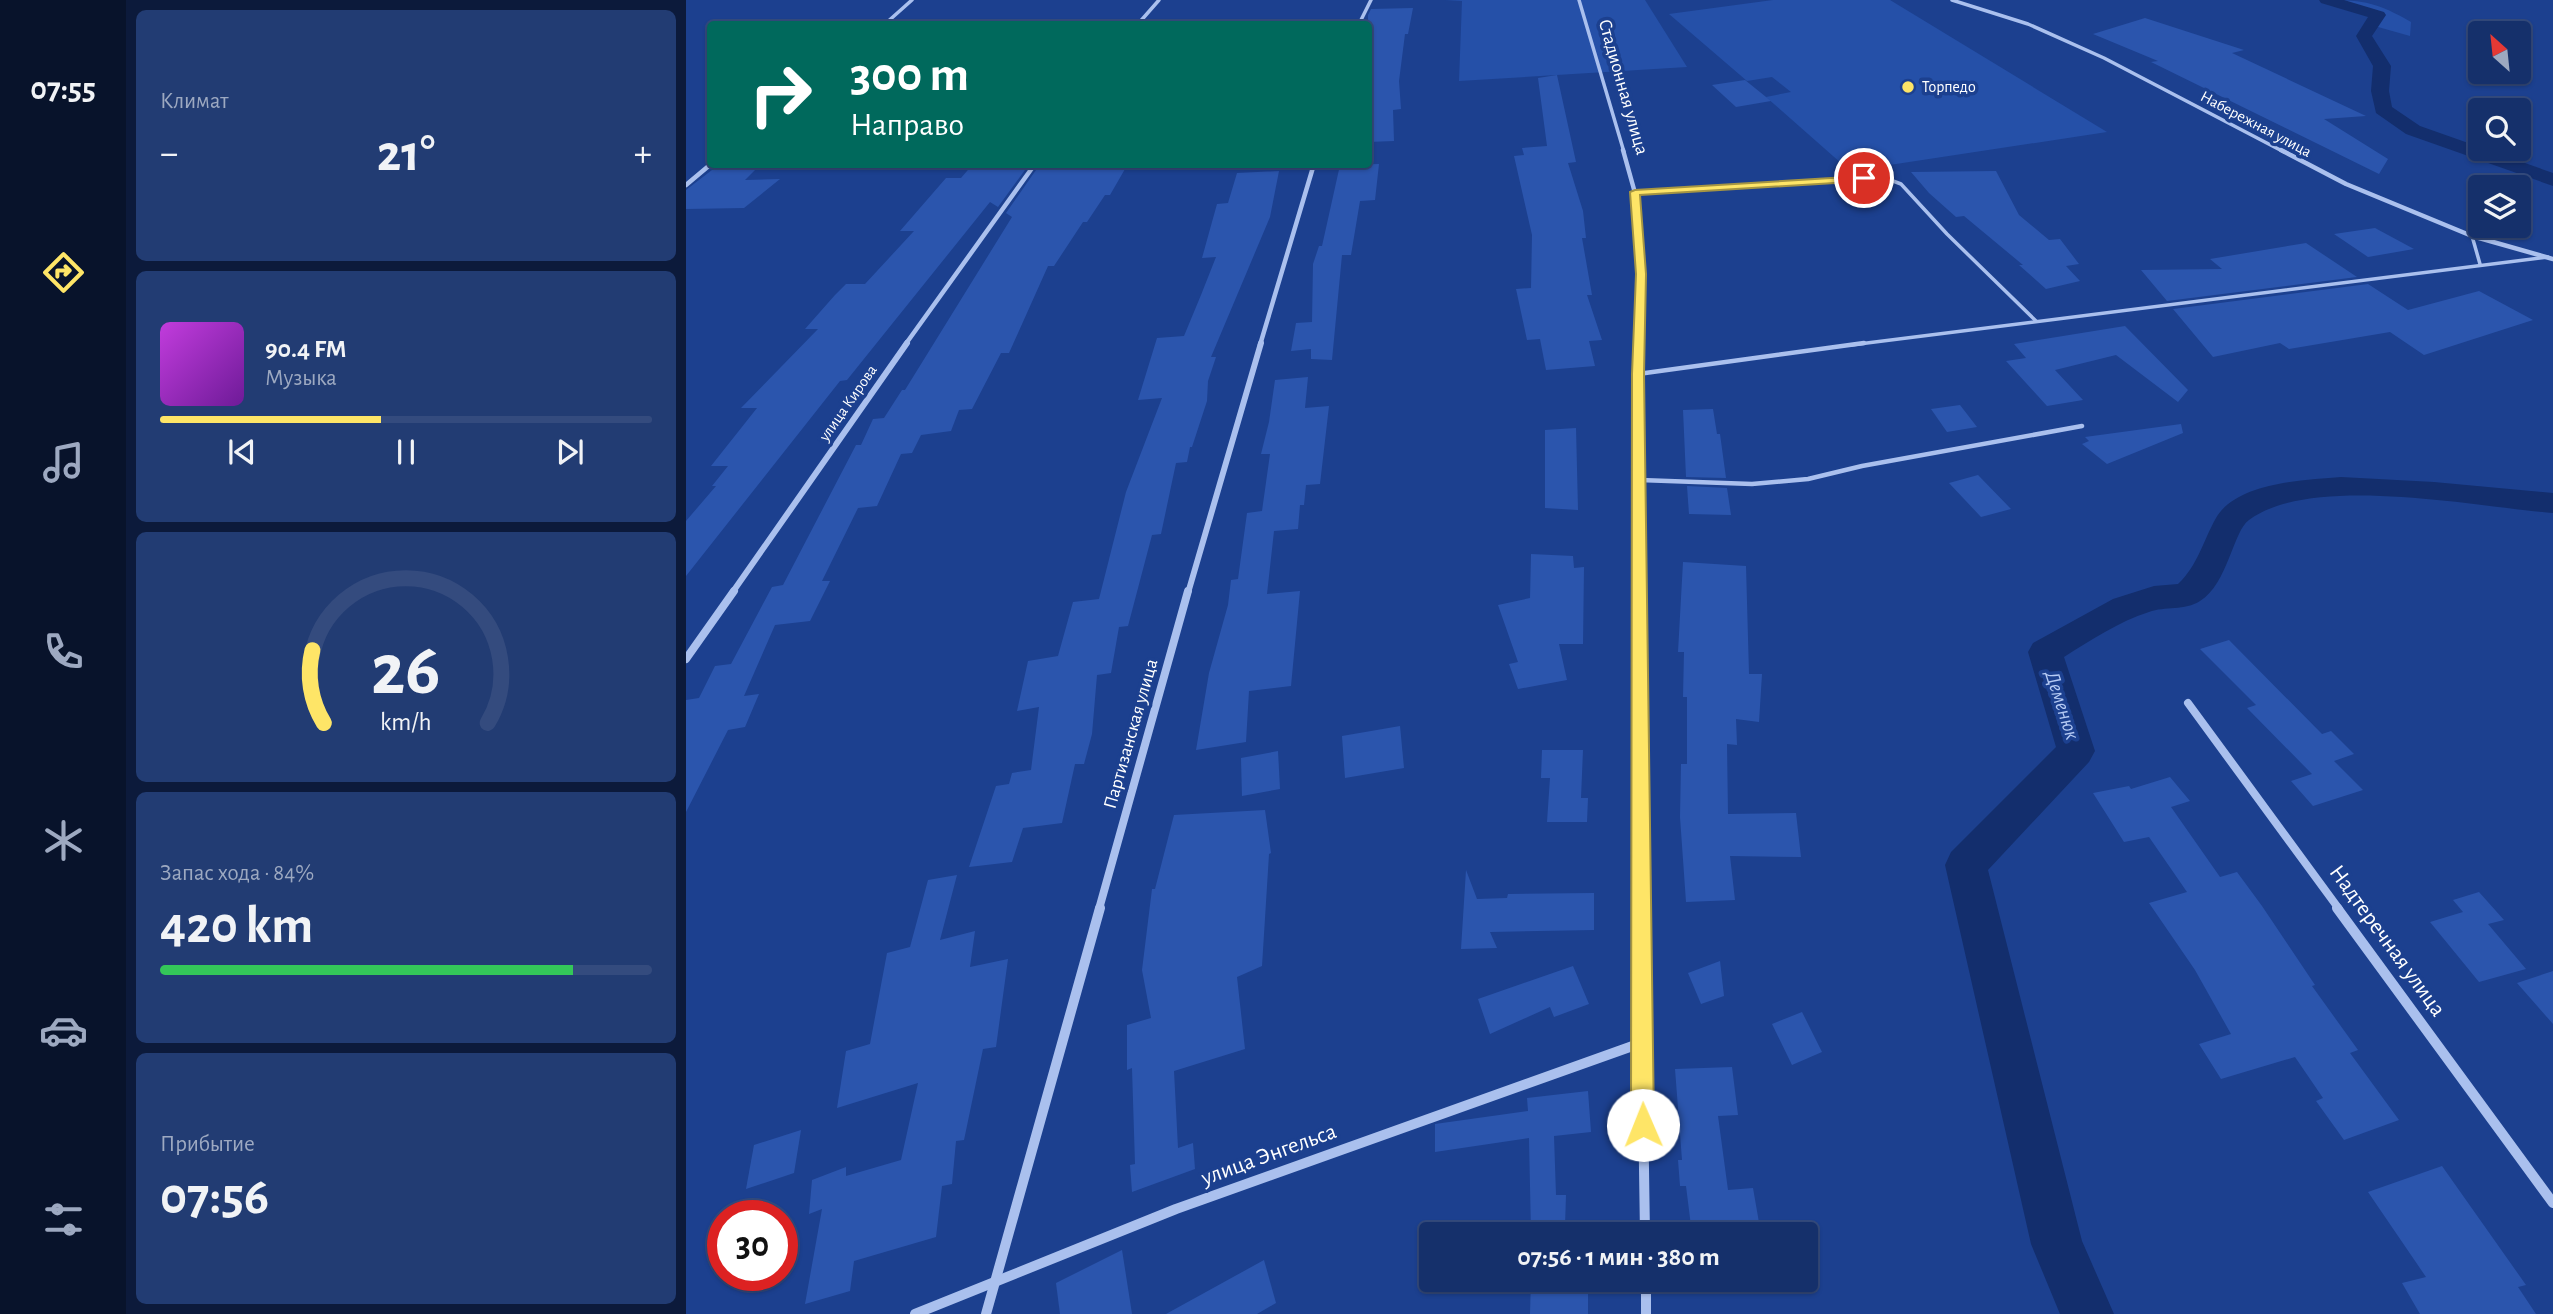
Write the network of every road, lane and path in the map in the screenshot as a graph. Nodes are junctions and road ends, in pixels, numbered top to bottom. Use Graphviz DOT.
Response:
graph roads {
  1 [pos="912,0"];
  2 [pos="1158,0"];
  3 [pos="1371,0"];
  4 [pos="1579,0"];
  5 [pos="1952,0"];
  6 [pos="888,21"];
  7 [pos="1140,21"];
  8 [pos="1360,21"];
  9 [pos="707,167"];
  10 [pos="1032,168"];
  11 [pos="1313,168"];
  12 [pos="686,185"];
  13 [pos="1635,192"];
  14 [pos="2468,234"];
  15 [pos="2472,238"];
  16 [pos="2479,238"];
  17 [pos="2550,258"];
  18 [pos="2480,264"];
  19 [pos="2036,321"];
  20 [pos="1638,374"];
  21 [pos="2082,426"];
  22 [pos="1640,480"];
  23 [pos="686,659"];
  24 [pos="2188,703"];
  25 [pos="1641,1043"];
  26 [pos="2553,1203"];
  27 [pos="1645,1222"];
  28 [pos="994,1282"];
  29 [pos="1646,1292"];
  30 [pos="915,1314"];
  31 [pos="986,1314"];
  32 [pos="1646,1314"];
  1 -- 6 [label="street"];
  2 -- 7 [label="street"];
  3 -- 8 [label="street"];
  4 -- 13 [label="street, Стадионная улица"];
  5 -- 14 [label="street, Набережная улица"];
  9 -- 12 [label="street"];
  10 -- 23 [label="street, улица Кирова"];
  11 -- 28 [label="street, Партизанская улица"];
  13 -- 19 [label="lane"];
  13 -- 20 [label="street, Стадионная улица"];
  15 -- 18 [label="lane"];
  16 -- 17 [label="street, Набережная улица"];
  17 -- 18 [label="lane"];
  18 -- 19 [label="lane"];
  19 -- 20 [label="lane"];
  20 -- 22 [label="street, Стадионная улица"];
  21 -- 22 [label="lane"];
  22 -- 25 [label="street, Стадионная улица"];
  24 -- 26 [label="street, Надтеречная улица"];
  25 -- 27 [label="street, Стадионная улица"];
  25 -- 28 [label="street, улица Энгельса"];
  28 -- 30 [label="street, улица Энгельса"];
  28 -- 31 [label="street, Партизанская улица"];
  29 -- 32 [label="street"];
}
